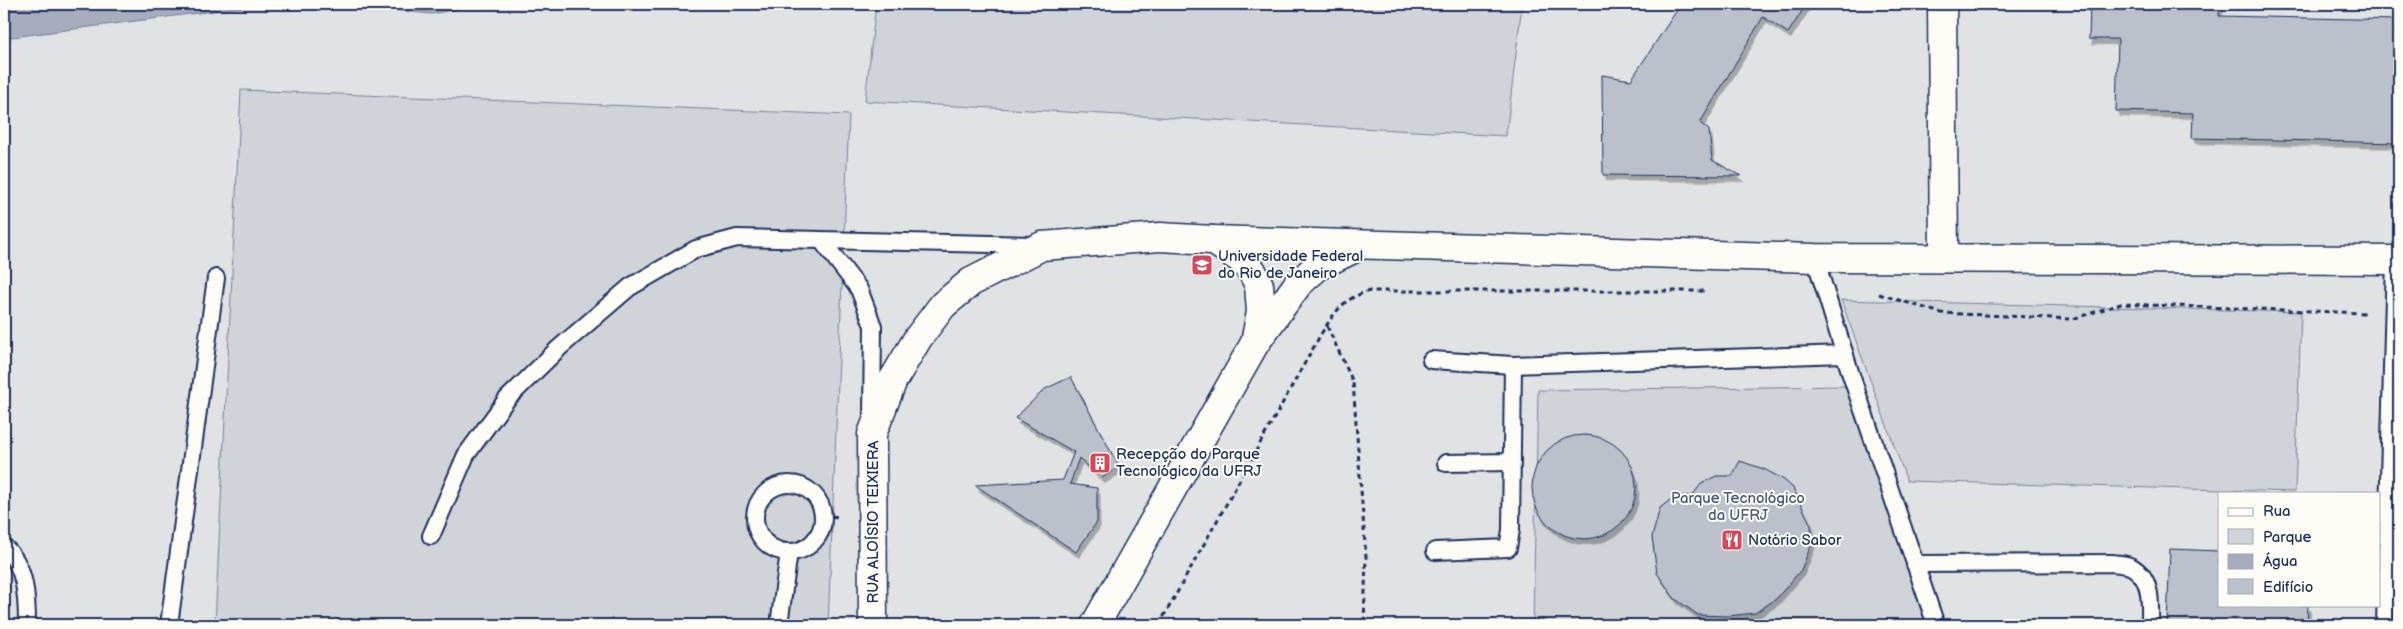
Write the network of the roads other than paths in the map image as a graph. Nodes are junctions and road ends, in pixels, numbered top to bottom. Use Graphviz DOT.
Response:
graph roads {
  1 [pos="1942,4"];
  2 [pos="1213,240"];
  3 [pos="822,242"];
  4 [pos="1042,246"];
  5 [pos="1361,246"];
  6 [pos="1815,258"];
  7 [pos="1944,258"];
  8 [pos="2397,260"];
  9 [pos="216,278"];
  10 [pos="1255,344"];
  11 [pos="1845,354"];
  12 [pos="1431,360"];
  13 [pos="1513,365"];
  14 [pos="872,434"];
  15 [pos="1512,462"];
  16 [pos="1446,463"];
  17 [pos="431,536"];
  18 [pos="4,547"];
  19 [pos="1435,550"];
  20 [pos="789,552"];
  21 [pos="1915,564"];
  22 [pos="27,625"];
  23 [pos="169,625"];
  24 [pos="780,625"];
  25 [pos="873,625"];
  26 [pos="1095,625"];
  27 [pos="1936,625"];
  28 [pos="2150,625"];
  29 [pos="2385,625"];
  1 -- 7 [label="street"];
  2 -- 4 [label="street, RUA ALOÍSIO TEIXIERA"];
  2 -- 5 [label="street, RUA ALOÍSIO TEIXIERA"];
  2 -- 10 [label="street"];
  3 -- 4 [label="lane"];
  3 -- 14 [label="lane"];
  3 -- 17 [label="lane"];
  4 -- 14 [label="street, RUA ALOÍSIO TEIXIERA"];
  5 -- 6 [label="street, RUA ALOÍSIO TEIXIERA"];
  5 -- 10 [label="street"];
  6 -- 7 [label="street, RUA ALOÍSIO TEIXIERA"];
  6 -- 11 [label="lane"];
  7 -- 8 [label="street, RUA ALOÍSIO TEIXIERA"];
  8 -- 29 [label="lane"];
  9 -- 23 [label="lane"];
  10 -- 26 [label="street"];
  11 -- 13 [label="lane"];
  11 -- 21 [label="lane"];
  12 -- 13 [label="lane"];
  13 -- 15 [label="lane"];
  14 -- 25 [label="street, RUA ALOÍSIO TEIXIERA"];
  15 -- 16 [label="lane"];
  15 -- 19 [label="lane"];
  18 -- 22 [label="lane"];
  20 -- 20 [label="lane"];
  20 -- 24 [label="lane"];
  21 -- 27 [label="lane"];
  21 -- 28 [label="lane"];
}
